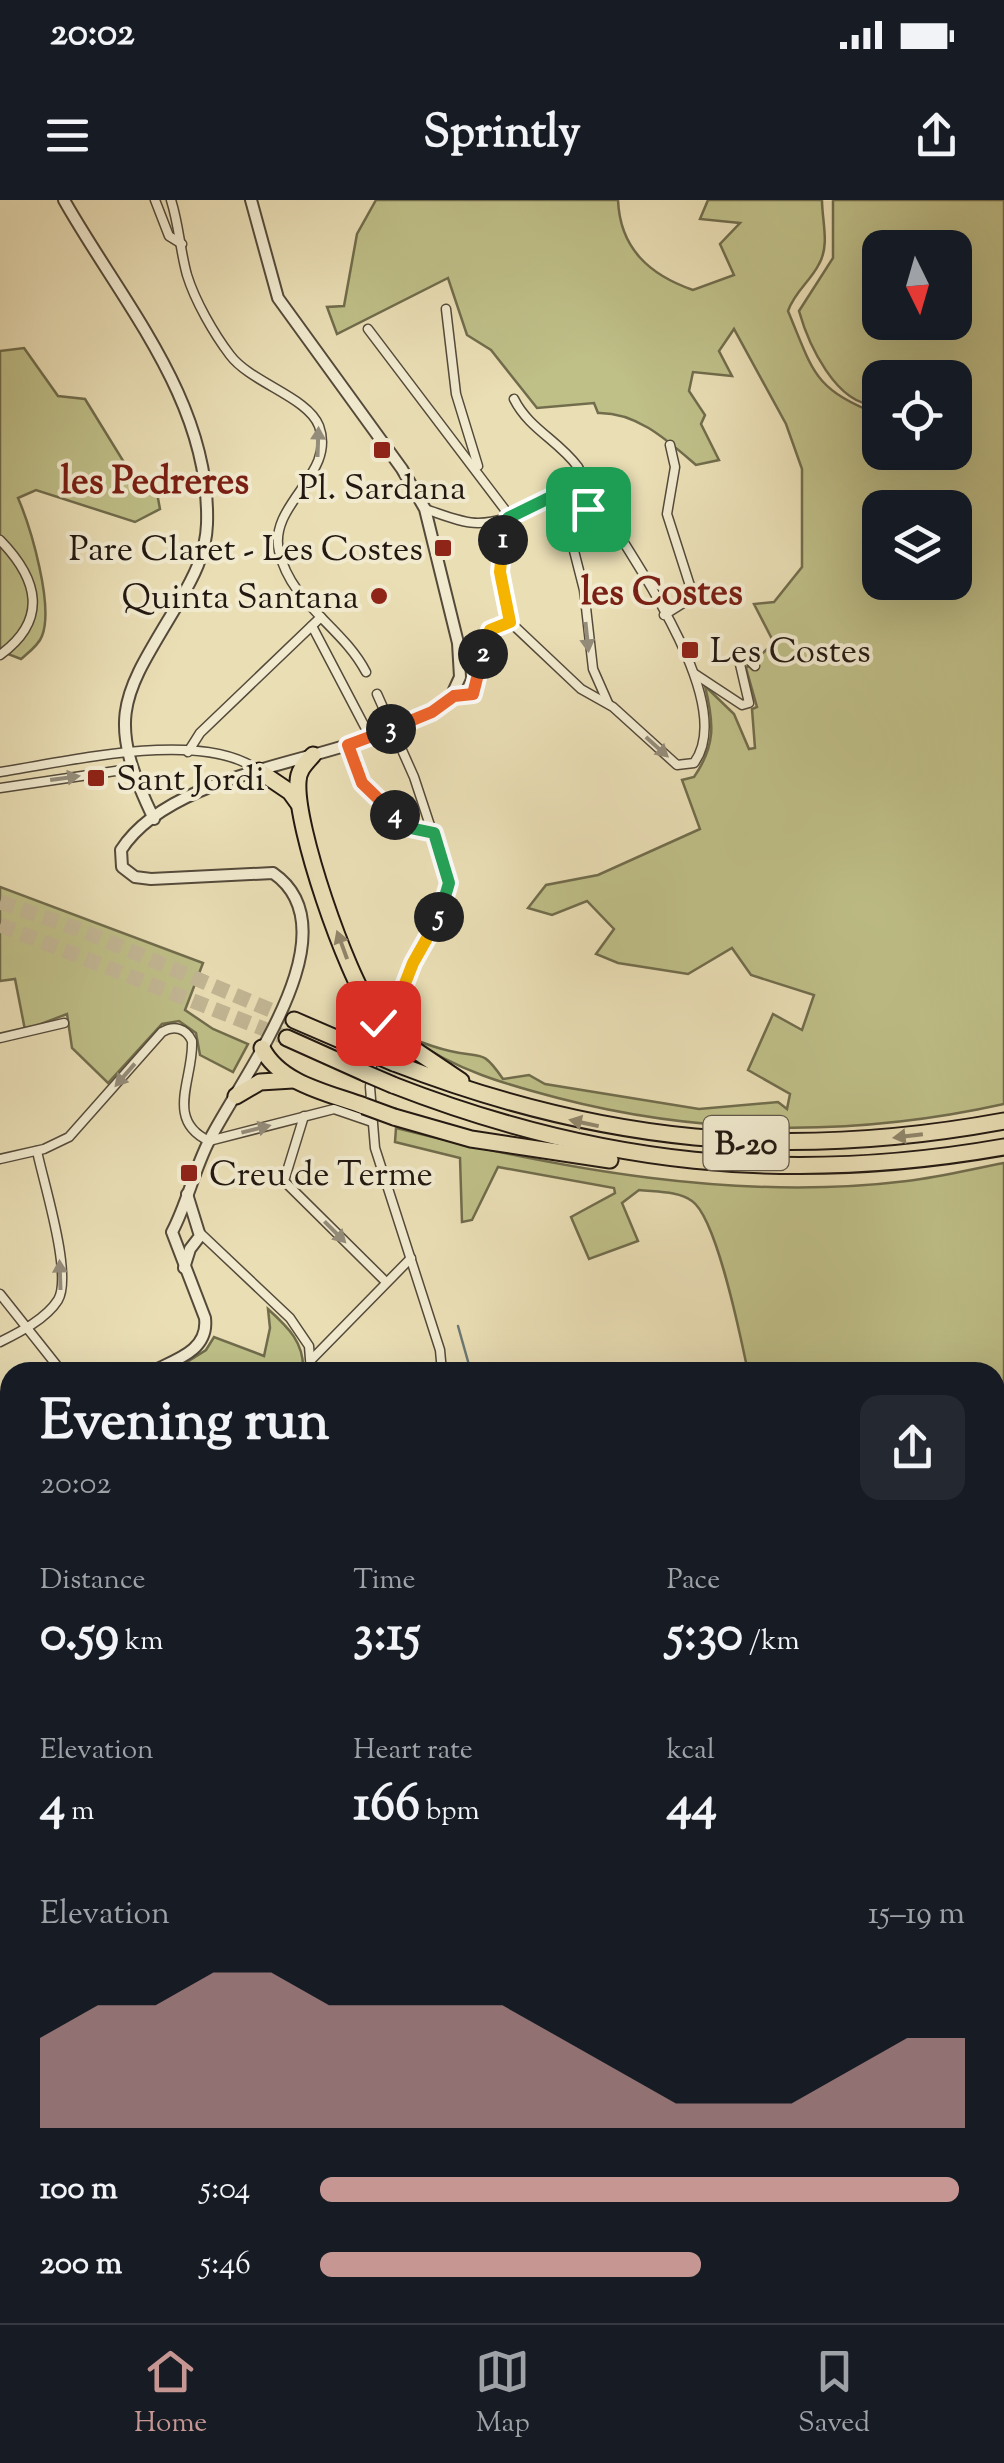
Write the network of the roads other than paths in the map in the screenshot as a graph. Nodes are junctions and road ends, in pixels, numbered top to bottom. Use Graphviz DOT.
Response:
graph roads {
  1 [pos="64,200"];
  2 [pos="155,200"];
  3 [pos="171,200"];
  4 [pos="250,200"];
  5 [pos="182,244"];
  6 [pos="446,310"];
  7 [pos="368,329"];
  8 [pos="514,399"];
  9 [pos="670,445"];
  10 [pos="481,475"];
  11 [pos="590,492"];
  12 [pos="596,504"];
  13 [pos="425,509"];
  14 [pos="508,518"];
  15 [pos="0,540"];
  16 [pos="664,614"];
  17 [pos="321,617"];
  18 [pos="510,622"];
  19 [pos="312,626"];
  20 [pos="0,655"];
  21 [pos="755,666"];
  22 [pos="366,672"];
  23 [pos="696,674"];
  24 [pos="596,681"];
  25 [pos="580,689"];
  26 [pos="377,694"];
  27 [pos="454,696"];
  28 [pos="608,704"];
  29 [pos="389,721"];
  30 [pos="348,745"];
  31 [pos="188,752"];
  32 [pos="126,754"];
  33 [pos="313,755"];
  34 [pos="130,769"];
  35 [pos="259,771"];
  36 [pos="0,772"];
  37 [pos="0,788"];
  38 [pos="300,806"];
  39 [pos="154,819"];
  40 [pos="434,833"];
  41 [pos="294,1020"];
  42 [pos="64,1023"];
  43 [pos="0,1038"];
  44 [pos="287,1038"];
  45 [pos="262,1048"];
  46 [pos="298,1080"];
  47 [pos="236,1096"];
  48 [pos="490,1098"];
  49 [pos="304,1116"];
  50 [pos="1004,1121"];
  51 [pos="372,1122"];
  52 [pos="209,1141"];
  53 [pos="1004,1147"];
  54 [pos="37,1151"];
  55 [pos="0,1159"];
  56 [pos="678,1161"];
  57 [pos="187,1190"];
  58 [pos="176,1225"];
  59 [pos="191,1239"];
  60 [pos="411,1258"];
  61 [pos="386,1282"];
  62 [pos="0,1294"];
  63 [pos="27,1328"];
  64 [pos="0,1342"];
  65 [pos="312,1359"];
  66 [pos="54,1362"];
  67 [pos="170,1362"];
  68 [pos="312,1362"];
  69 [pos="439,1362"];
  70 [pos="0,1452"];
  71 [pos="0,1465"];
  1 -- 32 [label="street"];
  2 -- 5 [label="street"];
  3 -- 5 [label="street"];
  4 -- 13 [label="street"];
  17 -- 5 [label="street, one-way"];
  6 -- 10 [label="street"];
  7 -- 10 [label="street"];
  8 -- 11 [label="street"];
  9 -- 16 [label="street"];
  10 -- 14 [label="street"];
  11 -- 12 [label="street"];
  11 -- 14 [label="street"];
  12 -- 16 [label="street"];
  12 -- 24 [label="street, one-way"];
  13 -- 14 [label="street"];
  13 -- 27 [label="street"];
  14 -- 18 [label="street"];
  15 -- 20 [label="street"];
  16 -- 23 [label="street"];
  17 -- 19 [label="street"];
  17 -- 22 [label="street"];
  18 -- 25 [label="street"];
  18 -- 27 [label="street"];
  19 -- 29 [label="street"];
  19 -- 31 [label="street"];
  21 -- 23 [label="street"];
  28 -- 23 [label="street, one-way"];
  24 -- 25 [label="street"];
  24 -- 28 [label="street"];
  25 -- 28 [label="street"];
  26 -- 29 [label="street"];
  27 -- 30 [label="street, bridge"];
  29 -- 40 [label="street"];
  30 -- 33 [label="street"];
  30 -- 40 [label="street"];
  31 -- 32 [label="street"];
  31 -- 35 [label="street"];
  32 -- 34 [label="street"];
  32 -- 36 [label="street"];
  33 -- 35 [label="street"];
  33 -- 38 [label="highway"];
  37 -- 34 [label="street, one-way"];
  34 -- 39 [label="street"];
  35 -- 38 [label="highway"];
  35 -- 39 [label="street"];
  48 -- 38 [label="highway, one-way, bridge"];
  39 -- 45 [label="street"];
  40 -- 51 [label="street"];
  41 -- 48 [label="highway, B-20, bridge"];
  42 -- 43 [label="street"];
  44 -- 56 [label="highway, B-20, bridge"];
  45 -- 46 [label="highway, B-20"];
  45 -- 47 [label="street"];
  46 -- 47 [label="highway"];
  46 -- 56 [label="highway, B-20, bridge"];
  47 -- 52 [label="street"];
  50 -- 48 [label="highway, B-20, one-way"];
  49 -- 51 [label="street"];
  52 -- 49 [label="street, one-way"];
  49 -- 61 [label="street, one-way"];
  51 -- 60 [label="street"];
  52 -- 54 [label="street, one-way"];
  52 -- 57 [label="street"];
  53 -- 56 [label="highway, B-20"];
  54 -- 55 [label="street"];
  63 -- 54 [label="street, one-way"];
  57 -- 58 [label="street"];
  57 -- 59 [label="street"];
  58 -- 59 [label="street"];
  58 -- 59 [label="street"];
  59 -- 65 [label="street"];
  59 -- 67 [label="street"];
  60 -- 61 [label="street"];
  60 -- 69 [label="street"];
  61 -- 65 [label="street"];
  62 -- 63 [label="street"];
  63 -- 64 [label="street"];
  63 -- 66 [label="street"];
  65 -- 68 [label="street"];
  70 -- 71 [label="street"];
}
